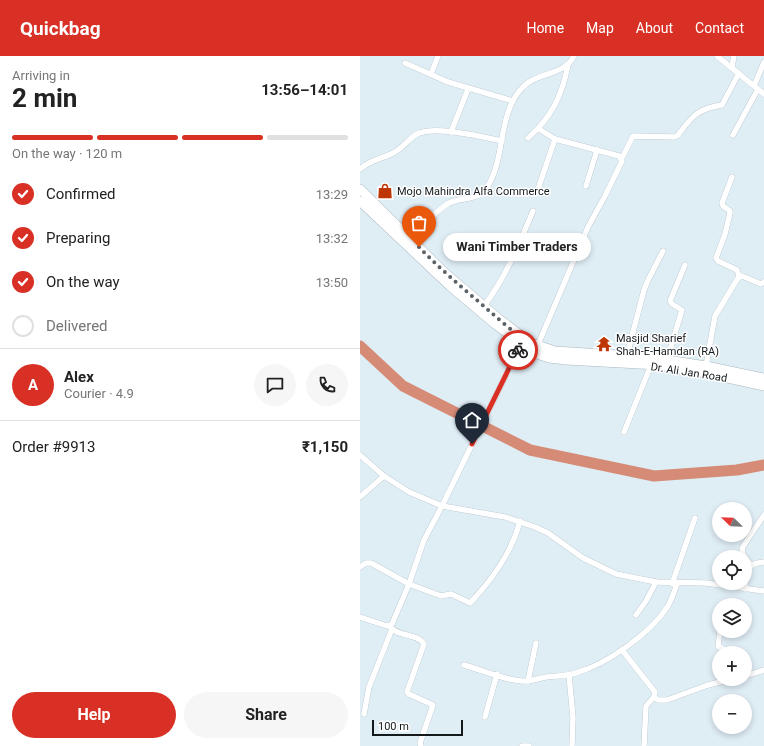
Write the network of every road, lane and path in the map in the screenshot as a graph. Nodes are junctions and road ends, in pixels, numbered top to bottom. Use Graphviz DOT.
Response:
graph roads {
  1 [pos="438,56"];
  2 [pos="574,56"];
  3 [pos="717,56"];
  4 [pos="734,56"];
  5 [pos="405,62"];
  6 [pos="764,62"];
  7 [pos="568,65"];
  8 [pos="732,67"];
  9 [pos="739,73"];
  10 [pos="431,74"];
  11 [pos="756,88"];
  12 [pos="468,89"];
  13 [pos="764,94"];
  14 [pos="513,101"];
  15 [pos="539,129"];
  16 [pos="451,132"];
  17 [pos="733,135"];
  18 [pos="528,138"];
  19 [pos="555,140"];
  20 [pos="502,141"];
  21 [pos="597,150"];
  22 [pos="622,158"];
  23 [pos="360,169"];
  24 [pos="732,177"];
  25 [pos="586,186"];
  26 [pos="360,189"];
  27 [pos="537,192"];
  28 [pos="360,201"];
  29 [pos="533,211"];
  30 [pos="411,238"];
  31 [pos="663,251"];
  32 [pos="685,265"];
  33 [pos="740,276"];
  34 [pos="764,282"];
  35 [pos="484,306"];
  36 [pos="521,344"];
  37 [pos="536,349"];
  38 [pos="627,355"];
  39 [pos="667,360"];
  40 [pos="651,365"];
  41 [pos="706,366"];
  42 [pos="764,378"];
  43 [pos="764,386"];
  44 [pos="624,432"];
  45 [pos="360,455"];
  46 [pos="384,476"];
  47 [pos="360,497"];
  48 [pos="442,506"];
  49 [pos="764,515"];
  50 [pos="695,518"];
  51 [pos="520,522"];
  52 [pos="742,550"];
  53 [pos="764,562"];
  54 [pos="752,565"];
  55 [pos="360,567"];
  56 [pos="656,582"];
  57 [pos="409,584"];
  58 [pos="674,584"];
  59 [pos="712,584"];
  60 [pos="752,589"];
  61 [pos="764,591"];
  62 [pos="636,615"];
  63 [pos="360,617"];
  64 [pos="390,627"];
  65 [pos="536,643"];
  66 [pos="622,650"];
  67 [pos="464,665"];
  68 [pos="764,670"];
  69 [pos="497,674"];
  70 [pos="752,674"];
  71 [pos="569,676"];
  72 [pos="528,681"];
  73 [pos="712,684"];
  74 [pos="654,697"];
  75 [pos="364,714"];
  76 [pos="485,716"];
  77 [pos="421,746"];
  78 [pos="522,746"];
  79 [pos="530,746"];
  80 [pos="572,746"];
  81 [pos="644,746"];
  1 -- 10 [label="street"];
  2 -- 7 [label="street"];
  3 -- 8 [label="street"];
  4 -- 8 [label="street"];
  5 -- 10 [label="street"];
  6 -- 11 [label="street"];
  7 -- 14 [label="street"];
  7 -- 15 [label="street"];
  8 -- 9 [label="street"];
  9 -- 11 [label="street"];
  9 -- 22 [label="street"];
  10 -- 12 [label="street"];
  11 -- 13 [label="street"];
  11 -- 17 [label="street"];
  12 -- 14 [label="street"];
  12 -- 16 [label="street"];
  14 -- 20 [label="street"];
  15 -- 18 [label="street"];
  15 -- 19 [label="street"];
  16 -- 20 [label="street"];
  16 -- 23 [label="street"];
  19 -- 21 [label="street"];
  19 -- 27 [label="street"];
  20 -- 30 [label="street"];
  21 -- 22 [label="street"];
  21 -- 25 [label="street"];
  22 -- 37 [label="street"];
  24 -- 33 [label="street"];
  26 -- 30 [label="main road, Dr. Ali Jan Road"];
  28 -- 36 [label="main road, Dr. Ali Jan Road"];
  29 -- 35 [label="street"];
  30 -- 35 [label="main road, Dr. Ali Jan Road"];
  31 -- 38 [label="street"];
  32 -- 39 [label="street"];
  33 -- 34 [label="street"];
  33 -- 41 [label="street"];
  35 -- 37 [label="main road, Dr. Ali Jan Road"];
  36 -- 37 [label="main road, Dr. Ali Jan Road"];
  36 -- 48 [label="street"];
  37 -- 38 [label="main road, Dr. Ali Jan Road"];
  37 -- 40 [label="main road, Dr. Ali Jan Road"];
  38 -- 39 [label="main road, Dr. Ali Jan Road"];
  39 -- 41 [label="main road, Dr. Ali Jan Road"];
  40 -- 43 [label="main road, Dr. Ali Jan Road"];
  40 -- 44 [label="street"];
  41 -- 42 [label="main road, Dr. Ali Jan Road"];
  45 -- 46 [label="street"];
  46 -- 47 [label="street"];
  46 -- 48 [label="street"];
  48 -- 51 [label="street"];
  48 -- 57 [label="street"];
  49 -- 52 [label="street"];
  50 -- 58 [label="street"];
  51 -- 56 [label="street"];
  51 -- 57 [label="street"];
  53 -- 54 [label="street"];
  55 -- 57 [label="street"];
  56 -- 58 [label="street"];
  56 -- 62 [label="street"];
  57 -- 64 [label="street"];
  58 -- 59 [label="street"];
  58 -- 66 [label="street"];
  60 -- 61 [label="street"];
  63 -- 64 [label="street"];
  64 -- 75 [label="street"];
  64 -- 77 [label="street"];
  65 -- 72 [label="street"];
  66 -- 71 [label="street"];
  66 -- 74 [label="street"];
  67 -- 69 [label="street"];
  68 -- 70 [label="street"];
  69 -- 72 [label="street"];
  69 -- 76 [label="street"];
  71 -- 72 [label="street"];
  71 -- 80 [label="street"];
  73 -- 74 [label="street"];
  74 -- 81 [label="street"];
  78 -- 79 [label="street"];
}
